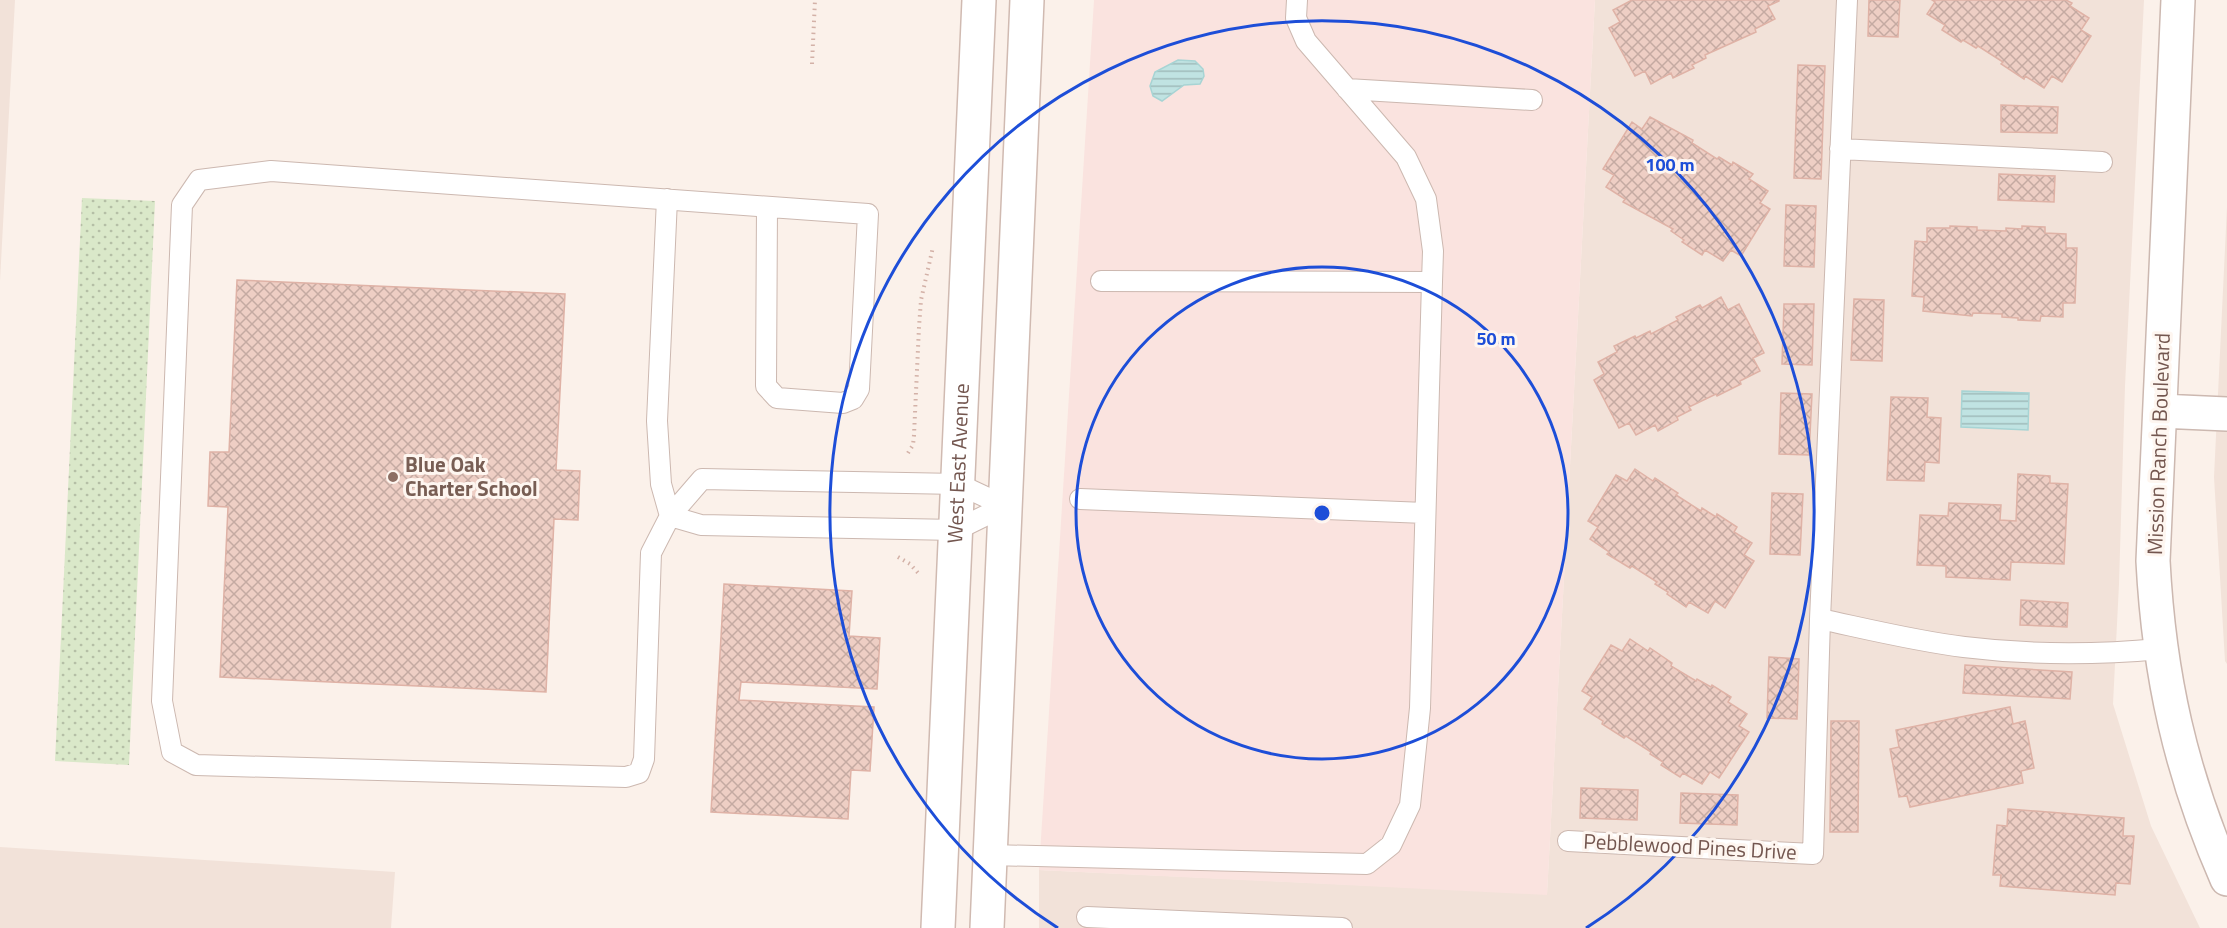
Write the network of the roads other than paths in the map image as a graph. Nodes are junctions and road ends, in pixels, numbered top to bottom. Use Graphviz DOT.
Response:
graph roads {
  1 [pos="979,0"];
  2 [pos="1027,0"];
  3 [pos="1297,0"];
  4 [pos="1847,0"];
  5 [pos="2178,0"];
  6 [pos="1347,88"];
  7 [pos="1532,100"];
  8 [pos="1840,149"];
  9 [pos="2102,162"];
  10 [pos="667,199"];
  11 [pos="767,207"];
  12 [pos="1101,281"];
  13 [pos="1432,282"];
  14 [pos="2160,411"];
  15 [pos="2227,414"];
  16 [pos="958,484"];
  17 [pos="1080,499"];
  18 [pos="1005,507"];
  19 [pos="1425,513"];
  20 [pos="670,516"];
  21 [pos="956,530"];
  22 [pos="1820,619"];
  23 [pos="2160,649"];
  24 [pos="1568,841"];
  25 [pos="990,855"];
  26 [pos="2227,879"];
  27 [pos="1087,917"];
  28 [pos="938,928"];
  29 [pos="987,928"];
  30 [pos="1342,928"];
  1 -- 16 [label="main road, West East Avenue"];
  2 -- 18 [label="main road"];
  3 -- 6 [label="lane"];
  4 -- 8 [label="lane"];
  5 -- 14 [label="main road, Mission Ranch Boulevard"];
  6 -- 7 [label="lane"];
  6 -- 13 [label="lane"];
  8 -- 9 [label="lane"];
  8 -- 22 [label="lane"];
  10 -- 11 [label="lane"];
  10 -- 20 [label="lane"];
  10 -- 20 [label="lane"];
  11 -- 11 [label="lane"];
  12 -- 13 [label="lane"];
  13 -- 19 [label="lane"];
  14 -- 15 [label="main road"];
  14 -- 23 [label="main road, Mission Ranch Boulevard"];
  16 -- 18 [label="lane"];
  16 -- 20 [label="lane"];
  16 -- 21 [label="main road, West East Avenue"];
  17 -- 19 [label="lane"];
  18 -- 21 [label="lane"];
  18 -- 25 [label="main road"];
  19 -- 25 [label="lane"];
  20 -- 21 [label="lane"];
  21 -- 28 [label="main road, West East Avenue"];
  22 -- 23 [label="lane"];
  22 -- 24 [label="lane, Pebblewood Pines Drive"];
  23 -- 26 [label="main road, Mission Ranch Boulevard"];
  25 -- 29 [label="main road"];
  27 -- 30 [label="lane"];
}
